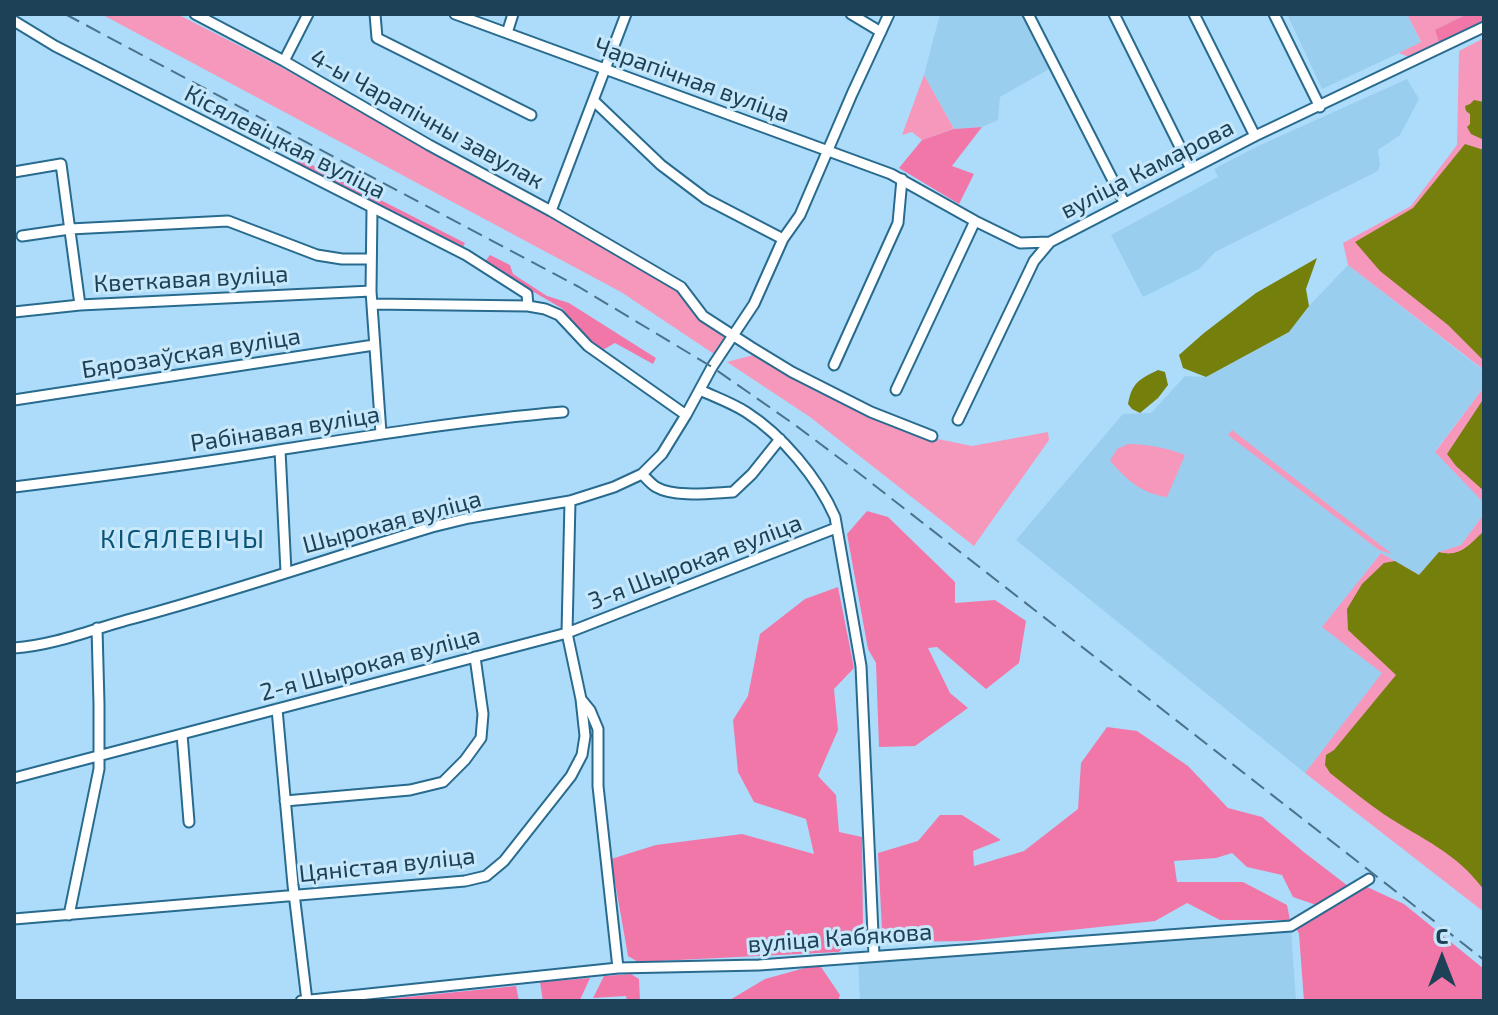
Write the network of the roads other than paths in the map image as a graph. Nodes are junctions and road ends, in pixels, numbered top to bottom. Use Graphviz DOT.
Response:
graph roads {
  1 [pos="195,14"];
  2 [pos="308,14"];
  3 [pos="375,14"];
  4 [pos="455,14"];
  5 [pos="513,14"];
  6 [pos="626,14"];
  7 [pos="851,14"];
  8 [pos="889,14"];
  9 [pos="1028,14"];
  10 [pos="1114,14"];
  11 [pos="1194,14"];
  12 [pos="1274,14"];
  13 [pos="14,21"];
  14 [pos="1484,27"];
  15 [pos="881,32"];
  16 [pos="507,33"];
  17 [pos="284,61"];
  18 [pos="605,70"];
  19 [pos="594,101"];
  20 [pos="1320,107"];
  21 [pos="531,115"];
  22 [pos="1255,136"];
  23 [pos="826,151"];
  24 [pos="1191,169"];
  25 [pos="14,172"];
  26 [pos="902,179"];
  27 [pos="1124,202"];
  28 [pos="372,209"];
  29 [pos="551,211"];
  30 [pos="975,221"];
  31 [pos="70,229"];
  32 [pos="22,236"];
  33 [pos="783,239"];
  34 [pos="1050,242"];
  35 [pos="371,259"];
  36 [pos="371,291"];
  37 [pos="372,304"];
  38 [pos="80,305"];
  39 [pos="528,306"];
  40 [pos="14,312"];
  41 [pos="734,336"];
  42 [pos="374,345"];
  43 [pos="834,365"];
  44 [pos="700,390"];
  45 [pos="896,390"];
  46 [pos="14,400"];
  47 [pos="563,412"];
  48 [pos="686,415"];
  49 [pos="958,420"];
  50 [pos="381,433"];
  51 [pos="932,436"];
  52 [pos="780,439"];
  53 [pos="280,450"];
  54 [pos="642,474"];
  55 [pos="14,487"];
  56 [pos="570,501"];
  57 [pos="836,528"];
  58 [pos="286,572"];
  59 [pos="97,628"];
  60 [pos="567,633"];
  61 [pos="14,648"];
  62 [pos="475,657"];
  63 [pos="581,699"];
  64 [pos="277,709"];
  65 [pos="182,734"];
  66 [pos="98,756"];
  67 [pos="14,778"];
  68 [pos="285,801"];
  69 [pos="189,822"];
  70 [pos="1369,879"];
  71 [pos="294,895"];
  72 [pos="69,915"];
  73 [pos="14,919"];
  74 [pos="874,956"];
  75 [pos="618,968"];
  76 [pos="301,1001"];
  77 [pos="307,1001"];
  1 -- 17 [label="street, 4-ы Чарапічны завулак"];
  2 -- 17 [label="street, 4-ы Чарапічны завулак"];
  3 -- 21 [label="street"];
  4 -- 16 [label="street, Чарапічная вуліца"];
  5 -- 16 [label="street"];
  6 -- 18 [label="street, 4-ы Чарапічны завулак"];
  7 -- 15 [label="street"];
  8 -- 15 [label="street, Шырокая вуліца"];
  9 -- 27 [label="street"];
  10 -- 24 [label="street"];
  11 -- 22 [label="street"];
  12 -- 20 [label="street"];
  13 -- 28 [label="street, Кісялевіцкая вуліца"];
  14 -- 20 [label="street, вуліца Камарова"];
  15 -- 23 [label="street, Шырокая вуліца"];
  16 -- 18 [label="street, Чарапічная вуліца"];
  17 -- 29 [label="street, 4-ы Чарапічны завулак"];
  18 -- 19 [label="street, 4-ы Чарапічны завулак"];
  18 -- 23 [label="street, Чарапічная вуліца"];
  19 -- 29 [label="street, 4-ы Чарапічны завулак"];
  19 -- 33 [label="street"];
  20 -- 22 [label="street, вуліца Камарова"];
  22 -- 24 [label="street, вуліца Камарова"];
  23 -- 26 [label="street, вуліца Камарова"];
  23 -- 33 [label="street, Шырокая вуліца"];
  24 -- 27 [label="street, вуліца Камарова"];
  25 -- 31 [label="street"];
  26 -- 30 [label="street, вуліца Камарова"];
  26 -- 43 [label="street"];
  27 -- 34 [label="street, вуліца Камарова"];
  28 -- 35 [label="street"];
  28 -- 39 [label="street, Кісялевіцкая вуліца"];
  29 -- 41 [label="street, 4-ы Чарапічны завулак"];
  30 -- 34 [label="street, вуліца Камарова"];
  30 -- 45 [label="street"];
  31 -- 32 [label="street"];
  31 -- 35 [label="street"];
  31 -- 38 [label="street"];
  33 -- 41 [label="street, Шырокая вуліца"];
  34 -- 49 [label="street"];
  35 -- 36 [label="street"];
  36 -- 37 [label="street"];
  36 -- 38 [label="street, Кветкавая вуліца"];
  37 -- 39 [label="street"];
  37 -- 42 [label="street"];
  38 -- 40 [label="street, Кветкавая вуліца"];
  39 -- 48 [label="street"];
  41 -- 44 [label="street, Шырокая вуліца"];
  41 -- 51 [label="street, 4-ы Чарапічны завулак"];
  42 -- 46 [label="street, Бярозаўская вуліца"];
  42 -- 50 [label="street"];
  44 -- 48 [label="street, Шырокая вуліца"];
  44 -- 52 [label="street"];
  47 -- 50 [label="street, Рабінавая вуліца"];
  48 -- 54 [label="street, Шырокая вуліца"];
  50 -- 53 [label="street, Рабінавая вуліца"];
  52 -- 54 [label="street"];
  52 -- 57 [label="street"];
  53 -- 55 [label="street, Рабінавая вуліца"];
  53 -- 58 [label="street"];
  54 -- 56 [label="street, Шырокая вуліца"];
  56 -- 58 [label="street, Шырокая вуліца"];
  56 -- 60 [label="street, Цяністая вуліца"];
  57 -- 60 [label="street, 3-я Шырокая вуліца"];
  57 -- 74 [label="street"];
  58 -- 59 [label="street, Шырокая вуліца"];
  59 -- 61 [label="street, Шырокая вуліца"];
  59 -- 66 [label="street"];
  60 -- 62 [label="street, 2-я Шырокая вуліца"];
  60 -- 63 [label="street, Цяністая вуліца"];
  62 -- 64 [label="street, 2-я Шырокая вуліца"];
  62 -- 68 [label="street"];
  63 -- 71 [label="street, Цяністая вуліца"];
  63 -- 75 [label="street"];
  64 -- 65 [label="street, 2-я Шырокая вуліца"];
  64 -- 68 [label="street"];
  65 -- 66 [label="street, 2-я Шырокая вуліца"];
  65 -- 69 [label="street"];
  66 -- 67 [label="street, 2-я Шырокая вуліца"];
  66 -- 72 [label="street"];
  68 -- 71 [label="street"];
  70 -- 74 [label="street, вуліца Кабякова"];
  71 -- 72 [label="street, Цяністая вуліца"];
  71 -- 77 [label="street"];
  72 -- 73 [label="street, Цяністая вуліца"];
  74 -- 75 [label="street, вуліца Кабякова"];
  75 -- 77 [label="street, вуліца Кабякова"];
  76 -- 77 [label="street, вуліца Кабякова"];
}
